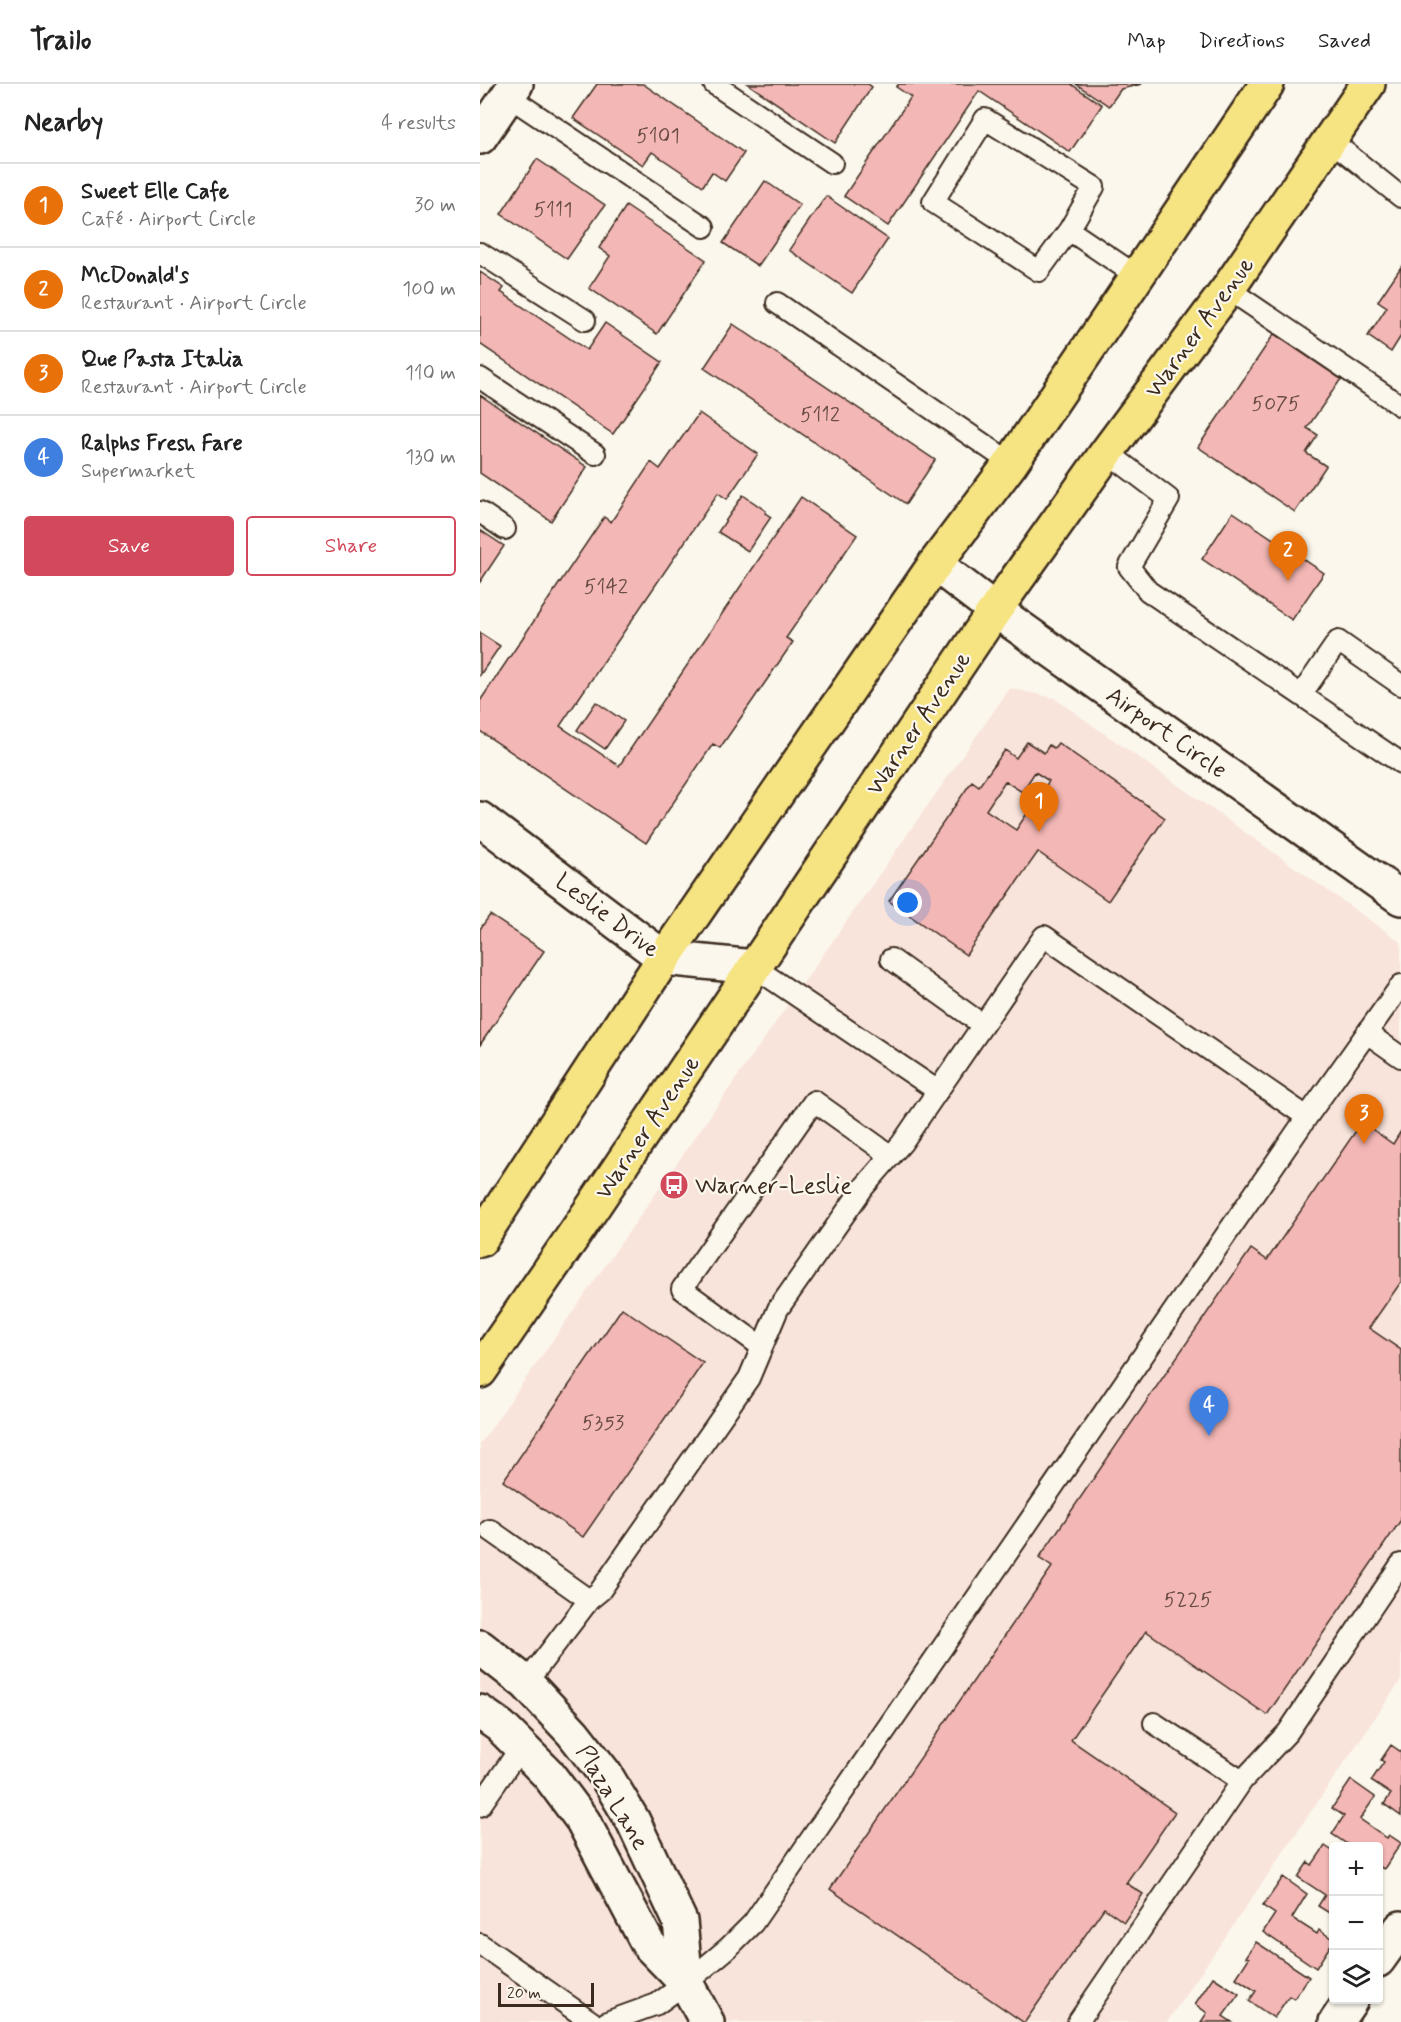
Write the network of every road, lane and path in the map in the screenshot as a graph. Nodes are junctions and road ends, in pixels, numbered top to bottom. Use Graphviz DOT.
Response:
graph roads {
  1 [pos="714,84"];
  2 [pos="1267,84"];
  3 [pos="1368,84"];
  4 [pos="512,90"];
  5 [pos="480,136"];
  6 [pos="1329,139"];
  7 [pos="832,163"];
  8 [pos="1401,197"];
  9 [pos="704,227"];
  10 [pos="1069,230"];
  11 [pos="480,253"];
  12 [pos="1137,276"];
  13 [pos="1228,289"];
  14 [pos="777,303"];
  15 [pos="585,320"];
  16 [pos="480,378"];
  17 [pos="1401,406"];
  18 [pos="1107,452"];
  19 [pos="595,454"];
  20 [pos="1011,463"];
  21 [pos="480,512"];
  22 [pos="505,529"];
  23 [pos="935,564"];
  24 [pos="995,610"];
  25 [pos="1401,685"];
  26 [pos="1301,695"];
  27 [pos="1401,763"];
  28 [pos="480,819"];
  29 [pos="1401,898"];
  30 [pos="664,958"];
  31 [pos="891,959"];
  32 [pos="754,967"];
  33 [pos="1401,985"];
  34 [pos="983,1025"];
  35 [pos="1367,1033"];
  36 [pos="1401,1057"];
  37 [pos="938,1091"];
  38 [pos="1307,1117"];
  39 [pos="891,1156"];
  40 [pos="480,1240"];
  41 [pos="762,1347"];
  42 [pos="480,1371"];
  43 [pos="489,1530"];
  44 [pos="1401,1564"];
  45 [pos="589,1600"];
  46 [pos="480,1647"];
  47 [pos="526,1683"];
  48 [pos="480,1712"];
  49 [pos="1154,1723"];
  50 [pos="521,1747"];
  51 [pos="1242,1781"];
  52 [pos="480,1806"];
  53 [pos="1401,1928"];
  54 [pos="480,1944"];
  55 [pos="1383,1953"];
  56 [pos="686,1983"];
  57 [pos="592,2022"];
  58 [pos="607,2022"];
  59 [pos="706,2022"];
  60 [pos="1078,2022"];
  1 -- 7 [label="lane"];
  2 -- 12 [label="main road"];
  3 -- 6 [label="main road, Warner Avenue"];
  4 -- 5 [label="street"];
  4 -- 9 [label="lane"];
  6 -- 8 [label="lane"];
  6 -- 13 [label="main road, Warner Avenue"];
  10 -- 10 [label="lane"];
  10 -- 12 [label="lane"];
  11 -- 15 [label="lane"];
  12 -- 20 [label="main road"];
  13 -- 17 [label="lane"];
  13 -- 18 [label="main road, Warner Avenue"];
  14 -- 20 [label="lane"];
  16 -- 19 [label="lane"];
  18 -- 24 [label="main road, Warner Avenue"];
  18 -- 26 [label="lane"];
  20 -- 23 [label="main road"];
  21 -- 22 [label="lane"];
  23 -- 24 [label="street, Airport Circle"];
  23 -- 30 [label="main road"];
  24 -- 29 [label="street, Airport Circle"];
  24 -- 32 [label="main road, Warner Avenue"];
  25 -- 26 [label="lane"];
  26 -- 27 [label="lane"];
  28 -- 30 [label="street, Leslie Drive"];
  30 -- 32 [label="street, Leslie Drive"];
  30 -- 40 [label="main road"];
  31 -- 34 [label="lane"];
  32 -- 37 [label="lane"];
  32 -- 42 [label="main road, Warner Avenue"];
  33 -- 35 [label="lane"];
  34 -- 37 [label="lane"];
  34 -- 38 [label="lane"];
  35 -- 36 [label="lane"];
  35 -- 38 [label="lane"];
  37 -- 39 [label="lane"];
  38 -- 56 [label="lane"];
  39 -- 41 [label="lane"];
  39 -- 41 [label="lane"];
  41 -- 45 [label="lane"];
  43 -- 45 [label="lane"];
  44 -- 51 [label="lane"];
  45 -- 47 [label="lane"];
  46 -- 47 [label="street, Plaza Lane"];
  47 -- 56 [label="street, Plaza Lane"];
  48 -- 50 [label="street, Plaza Lane"];
  49 -- 51 [label="lane"];
  50 -- 52 [label="lane"];
  50 -- 56 [label="street, Plaza Lane"];
  51 -- 60 [label="lane"];
  53 -- 55 [label="street"];
  54 -- 57 [label="lane"];
  56 -- 58 [label="lane"];
  56 -- 59 [label="street, Plaza Lane"];
}
